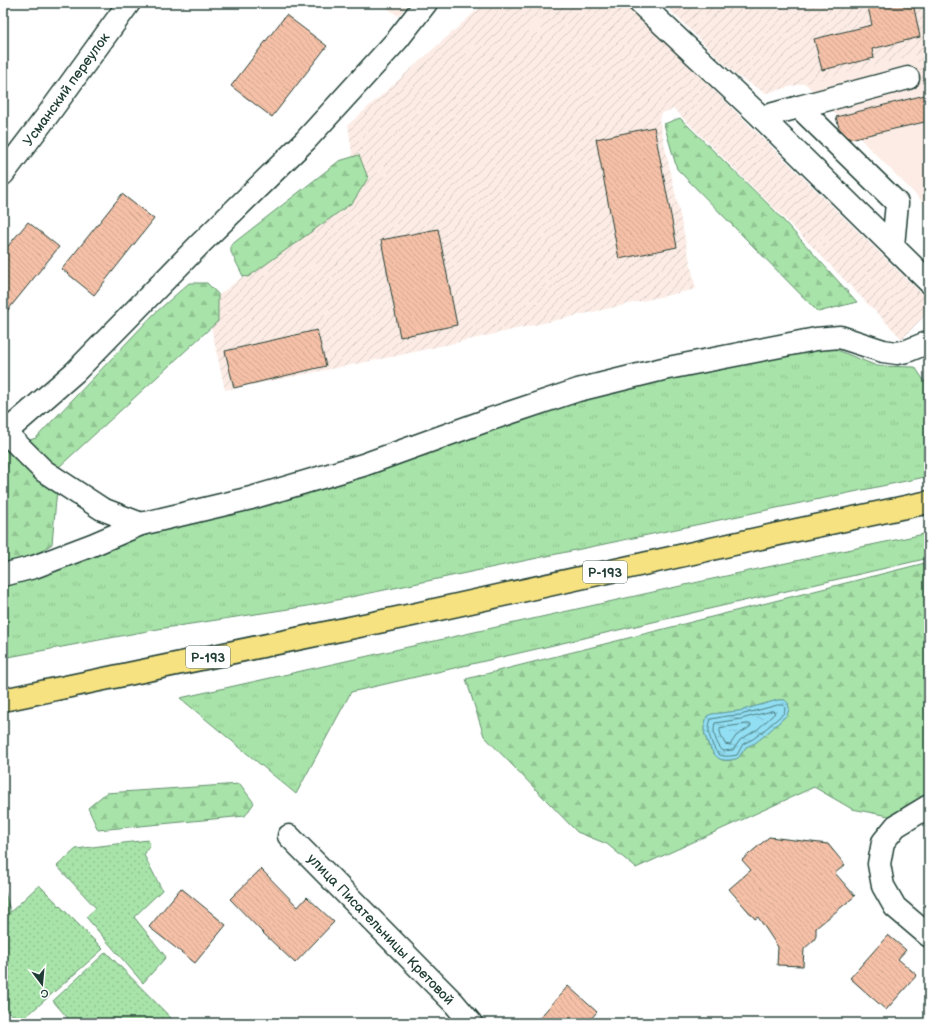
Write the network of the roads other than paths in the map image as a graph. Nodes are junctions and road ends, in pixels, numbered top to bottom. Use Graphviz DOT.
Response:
graph roads {
  1 [pos="129,3"];
  2 [pos="426,3"];
  3 [pos="640,3"];
  4 [pos="908,78"];
  5 [pos="799,107"];
  6 [pos="762,117"];
  7 [pos="3,174"];
  8 [pos="893,246"];
  9 [pos="929,282"];
  10 [pos="929,342"];
  11 [pos="4,431"];
  12 [pos="924,502"];
  13 [pos="141,524"];
  14 [pos="3,575"];
  15 [pos="3,700"];
  16 [pos="929,806"];
  17 [pos="289,836"];
  18 [pos="929,936"];
  19 [pos="471,1023"];
  1 -- 7 [label="street, Усманский переулок"];
  2 -- 11 [label="street"];
  3 -- 6 [label="street"];
  4 -- 5 [label="street"];
  5 -- 6 [label="street"];
  5 -- 8 [label="street"];
  6 -- 8 [label="street"];
  8 -- 9 [label="street"];
  10 -- 13 [label="street"];
  11 -- 13 [label="street"];
  12 -- 15 [label="highway, Р-193"];
  13 -- 14 [label="street"];
  16 -- 18 [label="street"];
  17 -- 19 [label="street, улица Писательницы Кретовой"];
}
